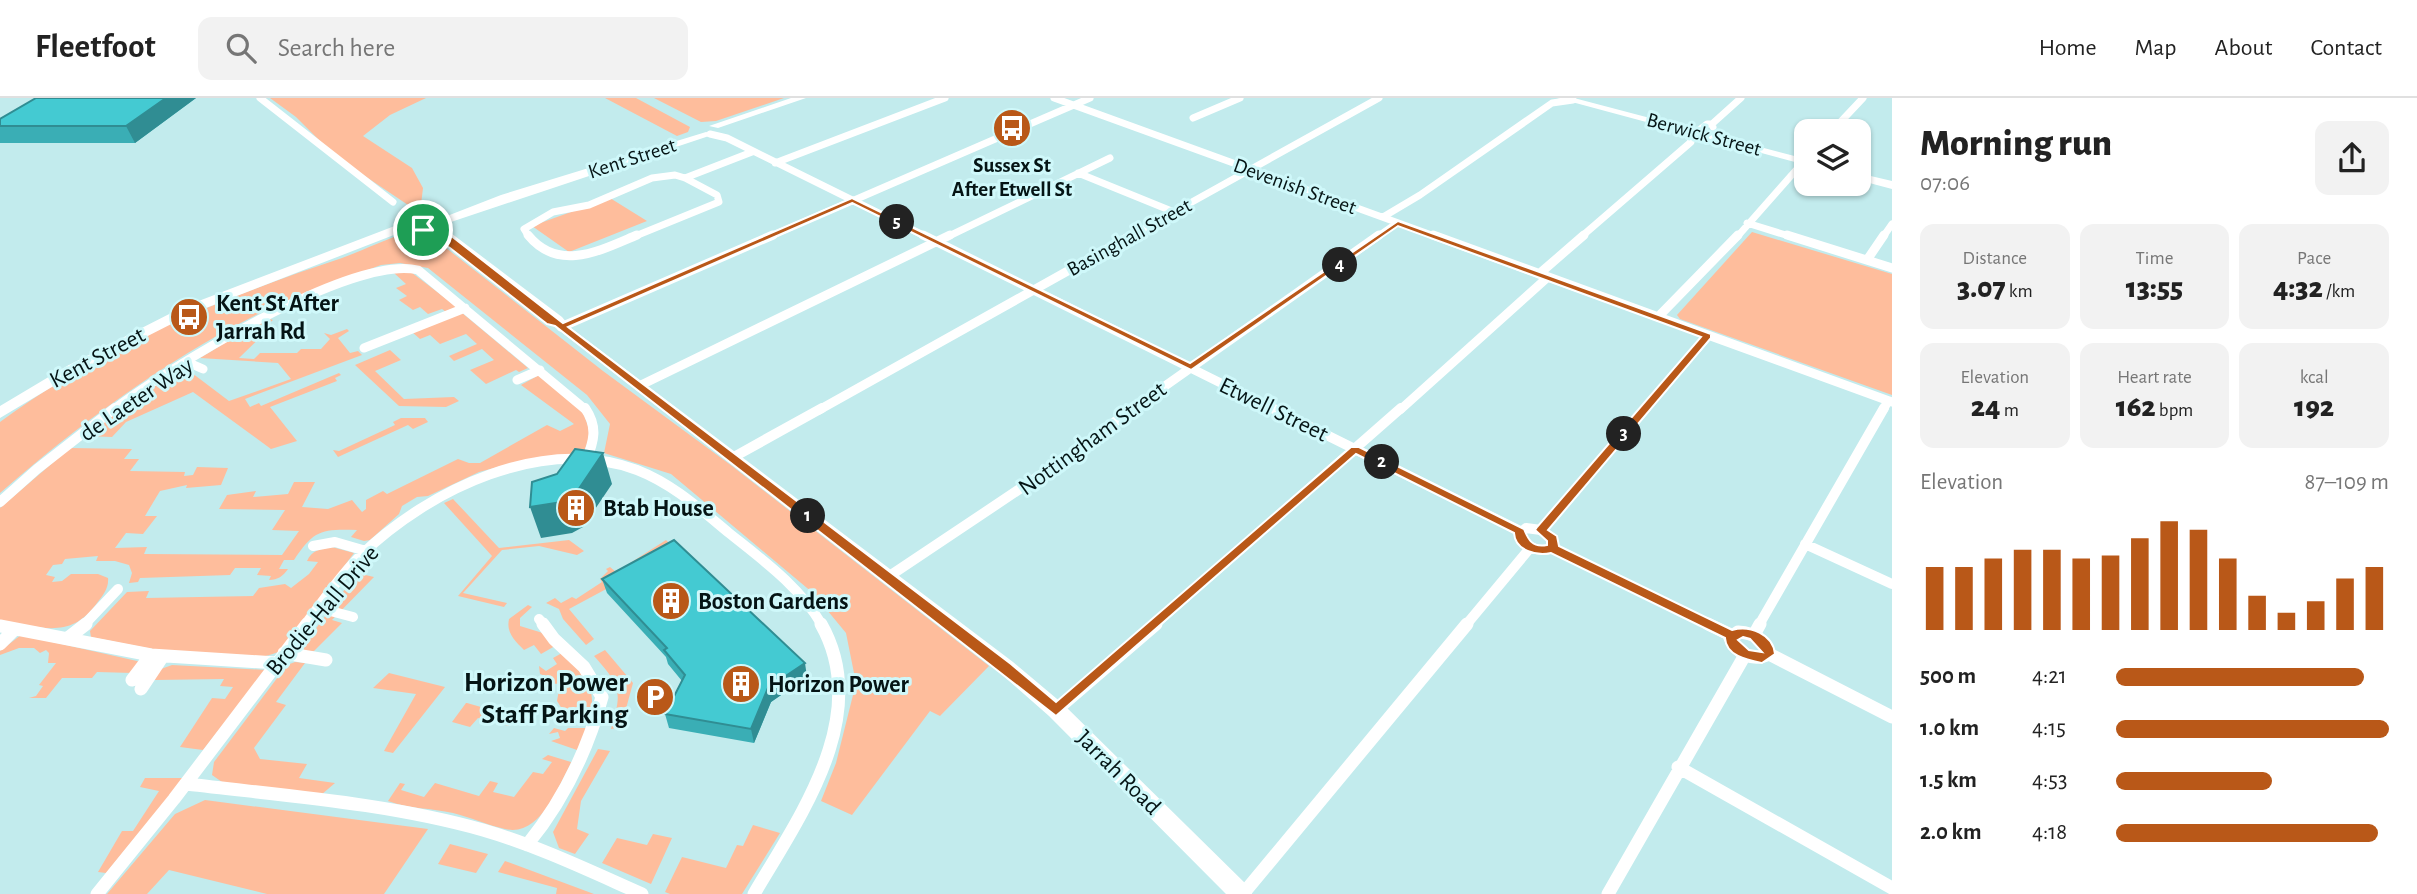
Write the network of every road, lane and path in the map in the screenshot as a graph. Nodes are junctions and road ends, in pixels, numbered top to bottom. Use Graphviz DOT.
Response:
graph roads {
  1 [pos="260,98"];
  2 [pos="801,98"];
  3 [pos="945,98"];
  4 [pos="1054,98"];
  5 [pos="1090,98"];
  6 [pos="1240,98"];
  7 [pos="1379,98"];
  8 [pos="1741,98"];
  9 [pos="1863,98"];
  10 [pos="1566,99"];
  11 [pos="1074,105"];
  12 [pos="1193,118"];
  13 [pos="1843,119"];
  14 [pos="715,132"];
  15 [pos="1702,132"];
  16 [pos="752,152"];
  17 [pos="1110,158"];
  18 [pos="1794,158"];
  19 [pos="775,163"];
  20 [pos="1249,169"];
  21 [pos="1794,172"];
  22 [pos="1078,173"];
  23 [pos="1871,177"];
  24 [pos="685,178"];
  25 [pos="1892,183"];
  26 [pos="852,200"];
  27 [pos="393,202"];
  28 [pos="1174,212"];
  29 [pos="1383,218"];
  30 [pos="1398,223"];
  31 [pos="1747,223"];
  32 [pos="425,224"];
  33 [pos="1892,224"];
  34 [pos="938,242"];
  35 [pos="1867,260"];
  36 [pos="1892,268"];
  37 [pos="1543,276"];
  38 [pos="1034,290"];
  39 [pos="465,308"];
  40 [pos="1658,317"];
  41 [pos="560,325"];
  42 [pos="1707,336"];
  43 [pos="364,348"];
  44 [pos="187,362"];
  45 [pos="1191,367"];
  46 [pos="203,369"];
  47 [pos="540,370"];
  48 [pos="517,380"];
  49 [pos="639,386"];
  50 [pos="1890,402"];
  51 [pos="0,413"];
  52 [pos="1355,449"];
  53 [pos="732,457"];
  54 [pos="586,461"];
  55 [pos="0,502"];
  56 [pos="1541,530"];
  57 [pos="1520,531"];
  58 [pos="1805,544"];
  59 [pos="313,546"];
  60 [pos="1530,548"];
  61 [pos="1553,548"];
  62 [pos="366,551"];
  63 [pos="888,577"];
  64 [pos="1892,584"];
  65 [pos="118,589"];
  66 [pos="319,608"];
  67 [pos="353,617"];
  68 [pos="538,620"];
  69 [pos="0,626"];
  70 [pos="15,629"];
  71 [pos="1731,635"];
  72 [pos="1754,635"];
  73 [pos="68,638"];
  74 [pos="0,644"];
  75 [pos="1769,654"];
  76 [pos="157,655"];
  77 [pos="1745,655"];
  78 [pos="280,658"];
  79 [pos="326,660"];
  80 [pos="136,685"];
  81 [pos="1056,710"];
  82 [pos="1892,717"];
  83 [pos="1678,767"];
  84 [pos="187,784"];
  85 [pos="527,845"];
  86 [pos="1892,888"];
  87 [pos="97,894"];
  88 [pos="642,894"];
  89 [pos="754,894"];
  90 [pos="1242,894"];
  91 [pos="1608,894"];
  1 -- 27 [label="street"];
  2 -- 14 [label="main road, Kent Street"];
  3 -- 19 [label="street"];
  4 -- 11 [label="street, Devenish Street"];
  5 -- 11 [label="street"];
  6 -- 12 [label="street"];
  7 -- 20 [label="street, Basinghall Street"];
  8 -- 15 [label="street"];
  9 -- 13 [label="street"];
  10 -- 15 [label="main road, Berwick Street"];
  10 -- 29 [label="street"];
  11 -- 20 [label="street, Devenish Street"];
  11 -- 26 [label="street"];
  14 -- 16 [label="street, Etwell Street"];
  14 -- 32 [label="main road, Kent Street"];
  15 -- 18 [label="main road, Berwick Street"];
  15 -- 37 [label="street"];
  16 -- 19 [label="street, Etwell Street"];
  16 -- 24 [label="street"];
  17 -- 22 [label="street"];
  19 -- 26 [label="street, Etwell Street"];
  20 -- 28 [label="street, Basinghall Street"];
  20 -- 29 [label="street, Devenish Street"];
  21 -- 31 [label="street"];
  22 -- 28 [label="street"];
  22 -- 34 [label="street"];
  23 -- 25 [label="main road"];
  24 -- 24 [label="street"];
  26 -- 34 [label="street, Etwell Street"];
  26 -- 41 [label="street"];
  28 -- 38 [label="street, Basinghall Street"];
  29 -- 30 [label="street, Devenish Street"];
  30 -- 37 [label="street, Devenish Street"];
  30 -- 45 [label="street, Nottingham Street"];
  31 -- 35 [label="street"];
  31 -- 40 [label="street"];
  32 -- 41 [label="street, Jarrah Road"];
  32 -- 51 [label="main road, Kent Street"];
  33 -- 35 [label="street"];
  34 -- 38 [label="street, Etwell Street"];
  34 -- 49 [label="street"];
  35 -- 36 [label="street"];
  37 -- 40 [label="street, Devenish Street"];
  37 -- 52 [label="street"];
  38 -- 45 [label="street, Etwell Street"];
  38 -- 53 [label="street, Basinghall Street"];
  39 -- 43 [label="street"];
  39 -- 44 [label="street, de Laeter Way"];
  39 -- 47 [label="street, de Laeter Way"];
  40 -- 42 [label="street, Devenish Street"];
  41 -- 49 [label="street, Jarrah Road"];
  42 -- 50 [label="street, Devenish Street"];
  42 -- 56 [label="street"];
  44 -- 46 [label="street"];
  44 -- 55 [label="street, de Laeter Way"];
  45 -- 52 [label="street, Etwell Street"];
  45 -- 63 [label="street, Nottingham Street"];
  47 -- 48 [label="street"];
  47 -- 54 [label="street, de Laeter Way"];
  49 -- 53 [label="street, Jarrah Road"];
  50 -- 58 [label="street"];
  52 -- 57 [label="street, Etwell Street"];
  52 -- 81 [label="street"];
  53 -- 63 [label="street, Jarrah Road"];
  54 -- 62 [label="street, Brodie-Hall Drive"];
  54 -- 89 [label="street, Brodie-Hall Drive"];
  56 -- 57 [label="street"];
  56 -- 61 [label="street"];
  57 -- 60 [label="street"];
  58 -- 64 [label="street"];
  58 -- 72 [label="street"];
  59 -- 62 [label="street"];
  60 -- 61 [label="street"];
  60 -- 90 [label="street"];
  61 -- 71 [label="street"];
  62 -- 66 [label="street, Brodie-Hall Drive"];
  63 -- 81 [label="street, Jarrah Road"];
  65 -- 73 [label="street"];
  66 -- 67 [label="street"];
  66 -- 78 [label="street, Brodie-Hall Drive"];
  68 -- 85 [label="street"];
  69 -- 70 [label="street"];
  70 -- 73 [label="street"];
  70 -- 74 [label="street"];
  71 -- 72 [label="street"];
  71 -- 77 [label="street"];
  72 -- 75 [label="street"];
  73 -- 76 [label="street"];
  75 -- 77 [label="street"];
  75 -- 82 [label="street"];
  76 -- 78 [label="street"];
  76 -- 80 [label="street"];
  77 -- 83 [label="street"];
  78 -- 79 [label="street"];
  78 -- 84 [label="street, Brodie-Hall Drive"];
  81 -- 90 [label="street, Jarrah Road"];
  83 -- 86 [label="street"];
  83 -- 91 [label="street"];
  84 -- 85 [label="street"];
  84 -- 87 [label="street, Brodie-Hall Drive"];
  85 -- 88 [label="street"];
}
